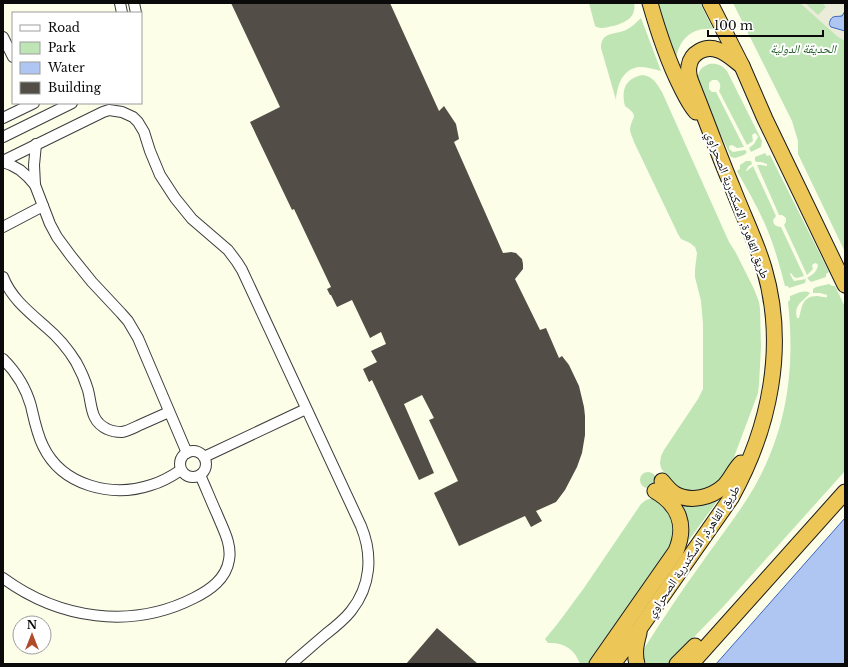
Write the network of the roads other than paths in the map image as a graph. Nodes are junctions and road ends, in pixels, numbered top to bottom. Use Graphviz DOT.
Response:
graph roads {
  1 [pos="650,3"];
  2 [pos="710,3"];
  3 [pos="3,37"];
  4 [pos="12,55"];
  5 [pos="742,66"];
  6 [pos="30,104"];
  7 [pos="70,104"];
  8 [pos="19,107"];
  9 [pos="3,118"];
  10 [pos="705,118"];
  11 [pos="3,137"];
  12 [pos="36,144"];
  13 [pos="3,161"];
  14 [pos="34,185"];
  15 [pos="43,206"];
  16 [pos="3,227"];
  17 [pos="3,277"];
  18 [pos="845,285"];
  19 [pos="3,359"];
  20 [pos="306,408"];
  21 [pos="170,412"];
  22 [pos="187,453"];
  23 [pos="751,456"];
  24 [pos="204,458"];
  25 [pos="181,470"];
  26 [pos="200,475"];
  27 [pos="845,492"];
  28 [pos="3,578"];
  29 [pos="740,609"];
  30 [pos="640,628"];
  31 [pos="291,664"];
  32 [pos="597,664"];
  33 [pos="613,664"];
  34 [pos="637,664"];
  35 [pos="677,664"];
  36 [pos="691,664"];
  1 -- 10 [label="highway, طريق القاهرة, الاسكندرية الصحراوي"];
  2 -- 5 [label="highway"];
  3 -- 4 [label="street"];
  5 -- 10 [label="highway"];
  5 -- 18 [label="highway"];
  6 -- 8 [label="street"];
  7 -- 11 [label="street"];
  8 -- 9 [label="street"];
  10 -- 23 [label="highway, طريق القاهرة, الاسكندرية الصحراوي"];
  12 -- 13 [label="street"];
  12 -- 14 [label="street"];
  12 -- 20 [label="street"];
  13 -- 14 [label="street"];
  14 -- 15 [label="street"];
  15 -- 16 [label="street"];
  15 -- 21 [label="street"];
  17 -- 21 [label="street"];
  19 -- 25 [label="street"];
  20 -- 24 [label="street"];
  20 -- 31 [label="street"];
  21 -- 22 [label="street"];
  22 -- 24 [label="street"];
  22 -- 25 [label="street"];
  23 -- 30 [label="highway, طريق القاهرة, الاسكندرية الصحراوي"];
  23 -- 32 [label="highway"];
  24 -- 26 [label="street"];
  25 -- 26 [label="street"];
  26 -- 28 [label="street"];
  27 -- 29 [label="highway"];
  29 -- 35 [label="highway"];
  29 -- 36 [label="highway"];
  30 -- 33 [label="highway, طريق القاهرة, الاسكندرية الصحراوي"];
  30 -- 34 [label="highway"];
}
